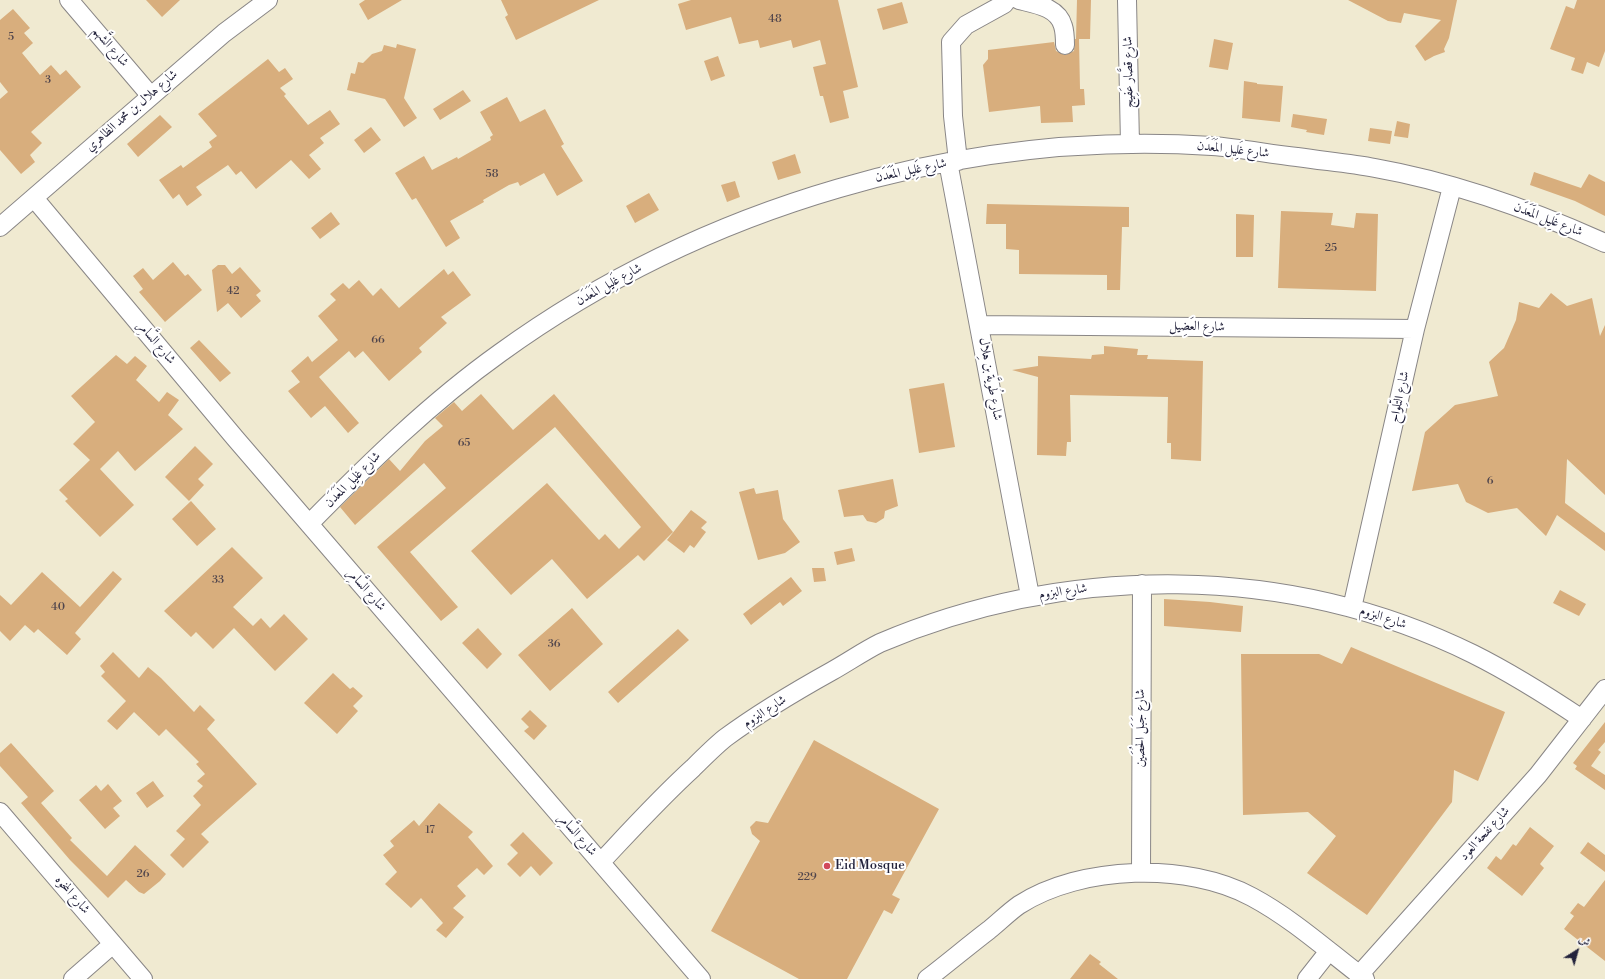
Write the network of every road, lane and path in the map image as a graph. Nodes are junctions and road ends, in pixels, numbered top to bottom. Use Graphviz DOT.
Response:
graph roads {
  1 [pos="69,0"];
  2 [pos="268,0"];
  3 [pos="1007,0"];
  4 [pos="1019,0"];
  5 [pos="1127,0"];
  6 [pos="1065,45"];
  7 [pos="150,95"];
  8 [pos="1130,144"];
  9 [pos="953,162"];
  10 [pos="1452,187"];
  11 [pos="34,198"];
  12 [pos="0,227"];
  13 [pos="1605,243"];
  14 [pos="980,325"];
  15 [pos="1414,329"];
  16 [pos="309,524"];
  17 [pos="1142,584"];
  18 [pos="1030,596"];
  19 [pos="1352,608"];
  20 [pos="1605,689"];
  21 [pos="1582,719"];
  22 [pos="0,812"];
  23 [pos="601,862"];
  24 [pos="1141,872"];
  25 [pos="113,944"];
  26 [pos="1329,951"];
  27 [pos="1362,977"];
  28 [pos="74,979"];
  29 [pos="143,979"];
  30 [pos="701,979"];
  31 [pos="927,979"];
  32 [pos="1307,979"];
  1 -- 7 [label="street, شارع الشَّهم"];
  2 -- 7 [label="street, شارع هلال بن محمد الظاهري"];
  3 -- 9 [label="street, شارع طُويَّة بن هِلال"];
  4 -- 6 [label="street"];
  5 -- 8 [label="street, شارع قصَّار عَفِيج"];
  7 -- 11 [label="street, شارع هلال بن محمد الظاهري"];
  8 -- 9 [label="street, شارع غَلِيل المَعَدَن"];
  8 -- 10 [label="street, شارع غَلِيل المَعَدَن"];
  9 -- 14 [label="street, شارع طُويَّة بن هِلال"];
  9 -- 16 [label="street, شارع غَلِيل المَعَدَن"];
  10 -- 13 [label="street, شارع غَلِيل المَعَدَن"];
  10 -- 15 [label="street, شارع التِّلواح"];
  11 -- 12 [label="street, شارع هلال بن محمد الظاهري"];
  11 -- 16 [label="street, شارع السَّامِر"];
  14 -- 15 [label="street, شارع العَضِيل"];
  14 -- 18 [label="street, شارع طُويَّة بن هِلال"];
  15 -- 19 [label="street, شارع التِّلواح"];
  16 -- 23 [label="street, شارع السَّامِر"];
  17 -- 18 [label="street, شارع البزوم"];
  17 -- 19 [label="street, شارع البزوم"];
  17 -- 24 [label="street, شارع جَبَل الحُصَين"];
  18 -- 23 [label="street, شارع البزوم"];
  19 -- 21 [label="street, شارع البزوم"];
  20 -- 21 [label="street, شارع نفحة العود"];
  21 -- 27 [label="street, شارع نفحة العود"];
  22 -- 25 [label="street, شارع المخوه"];
  23 -- 30 [label="street, شارع السَّامِر"];
  24 -- 26 [label="street"];
  24 -- 31 [label="street"];
  25 -- 28 [label="street"];
  25 -- 29 [label="street, شارع المخوه"];
  26 -- 27 [label="street"];
  26 -- 32 [label="street"];
}
